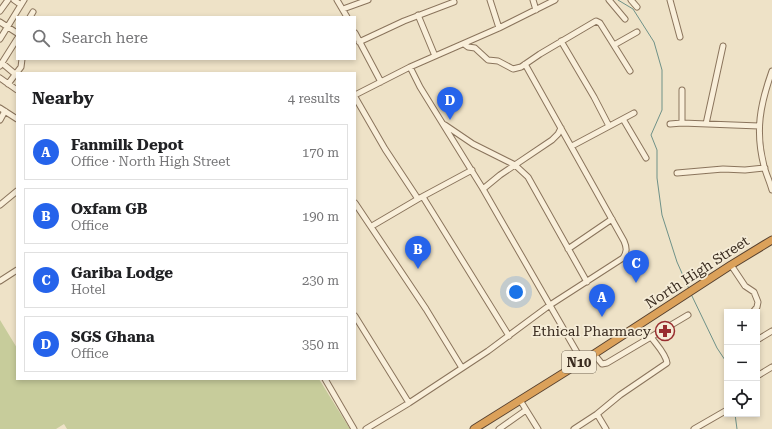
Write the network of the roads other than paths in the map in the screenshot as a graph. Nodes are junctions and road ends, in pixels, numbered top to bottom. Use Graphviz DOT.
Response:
graph roads {
  1 [pos="8,0"];
  2 [pos="14,0"];
  3 [pos="337,0"];
  4 [pos="368,0"];
  5 [pos="490,0"];
  6 [pos="533,0"];
  7 [pos="555,0"];
  8 [pos="609,0"];
  9 [pos="630,0"];
  10 [pos="670,0"];
  11 [pos="22,2"];
  12 [pos="454,2"];
  13 [pos="637,7"];
  14 [pos="343,9"];
  15 [pos="0,10"];
  16 [pos="536,10"];
  17 [pos="418,15"];
  18 [pos="346,16"];
  19 [pos="625,19"];
  20 [pos="0,22"];
  21 [pos="8,27"];
  22 [pos="499,28"];
  23 [pos="637,32"];
  24 [pos="16,33"];
  25 [pos="356,35"];
  26 [pos="0,37"];
  27 [pos="680,37"];
  28 [pos="16,41"];
  29 [pos="359,42"];
  30 [pos="561,42"];
  31 [pos="464,44"];
  32 [pos="614,45"];
  33 [pos="723,46"];
  34 [pos="435,56"];
  35 [pos="22,60"];
  36 [pos="1,64"];
  37 [pos="526,64"];
  38 [pos="410,68"];
  39 [pos="630,71"];
  40 [pos="772,71"];
  41 [pos="17,72"];
  42 [pos="15,74"];
  43 [pos="0,78"];
  44 [pos="771,79"];
  45 [pos="381,82"];
  46 [pos="8,84"];
  47 [pos="16,89"];
  48 [pos="682,90"];
  49 [pos="356,95"];
  50 [pos="356,98"];
  51 [pos="2,109"];
  52 [pos="634,113"];
  53 [pos="16,118"];
  54 [pos="623,119"];
  55 [pos="0,120"];
  56 [pos="682,123"];
  57 [pos="444,124"];
  58 [pos="670,124"];
  59 [pos="706,124"];
  60 [pos="609,126"];
  61 [pos="759,126"];
  62 [pos="561,128"];
  63 [pos="572,146"];
  64 [pos="646,158"];
  65 [pos="515,165"];
  66 [pos="765,168"];
  67 [pos="472,170"];
  68 [pos="677,173"];
  69 [pos="770,174"];
  70 [pos="483,189"];
  71 [pos="772,190"];
  72 [pos="16,192"];
  73 [pos="421,198"];
  74 [pos="356,204"];
  75 [pos="0,205"];
  76 [pos="612,219"];
  77 [pos="372,226"];
  78 [pos="772,240"];
  79 [pos="568,249"];
  80 [pos="731,265"];
  81 [pos="16,271"];
  82 [pos="0,281"];
  83 [pos="587,282"];
  84 [pos="550,305"];
  85 [pos="755,309"];
  86 [pos="688,315"];
  87 [pos="356,318"];
  88 [pos="772,331"];
  89 [pos="509,336"];
  90 [pos="651,337"];
  91 [pos="760,338"];
  92 [pos="594,354"];
  93 [pos="582,361"];
  94 [pos="772,366"];
  95 [pos="462,368"];
  96 [pos="760,374"];
  97 [pos="326,380"];
  98 [pos="520,400"];
  99 [pos="409,403"];
  100 [pos="526,410"];
  101 [pos="724,412"];
  102 [pos="597,414"];
  103 [pos="354,429"];
  104 [pos="366,429"];
  105 [pos="474,429"];
  106 [pos="498,429"];
  107 [pos="538,429"];
  108 [pos="574,429"];
  109 [pos="606,429"];
  110 [pos="694,429"];
  1 -- 15 [label="street"];
  2 -- 11 [label="street"];
  3 -- 14 [label="street"];
  4 -- 14 [label="street"];
  5 -- 22 [label="street"];
  6 -- 16 [label="street"];
  7 -- 16 [label="street"];
  8 -- 19 [label="street"];
  9 -- 13 [label="street"];
  10 -- 27 [label="street"];
  11 -- 21 [label="street"];
  12 -- 17 [label="street"];
  14 -- 18 [label="street"];
  16 -- 22 [label="street"];
  17 -- 29 [label="street"];
  17 -- 34 [label="street"];
  20 -- 21 [label="street"];
  21 -- 24 [label="street"];
  21 -- 26 [label="street"];
  22 -- 31 [label="street"];
  23 -- 32 [label="street"];
  25 -- 29 [label="street"];
  28 -- 36 [label="street"];
  29 -- 45 [label="street"];
  30 -- 32 [label="street"];
  30 -- 37 [label="street"];
  30 -- 60 [label="street"];
  31 -- 34 [label="street"];
  31 -- 37 [label="street"];
  32 -- 39 [label="street"];
  33 -- 59 [label="street"];
  34 -- 38 [label="street"];
  35 -- 41 [label="street"];
  36 -- 42 [label="street"];
  37 -- 62 [label="street"];
  38 -- 45 [label="street"];
  38 -- 57 [label="street"];
  40 -- 44 [label="street"];
  42 -- 46 [label="street"];
  43 -- 46 [label="street"];
  44 -- 61 [label="street"];
  45 -- 49 [label="street"];
  46 -- 47 [label="street"];
  48 -- 56 [label="street"];
  50 -- 73 [label="street"];
  51 -- 53 [label="street"];
  51 -- 55 [label="street"];
  52 -- 54 [label="street"];
  54 -- 60 [label="street"];
  54 -- 64 [label="street"];
  56 -- 58 [label="street"];
  56 -- 59 [label="street"];
  57 -- 65 [label="street"];
  57 -- 67 [label="street"];
  59 -- 61 [label="street"];
  60 -- 63 [label="street"];
  61 -- 66 [label="street"];
  62 -- 63 [label="street"];
  62 -- 65 [label="street"];
  63 -- 76 [label="street"];
  65 -- 70 [label="street"];
  65 -- 79 [label="street"];
  66 -- 68 [label="street"];
  66 -- 69 [label="street"];
  67 -- 70 [label="street"];
  67 -- 73 [label="street"];
  69 -- 71 [label="street"];
  70 -- 84 [label="street"];
  72 -- 75 [label="street"];
  73 -- 77 [label="street"];
  73 -- 89 [label="street"];
  74 -- 77 [label="street"];
  76 -- 79 [label="street"];
  76 -- 83 [label="street"];
  77 -- 95 [label="street"];
  78 -- 80 [label="highway, North High Street / N10"];
  79 -- 83 [label="street"];
  80 -- 85 [label="street"];
  80 -- 92 [label="highway, North High Street / N10"];
  81 -- 82 [label="street"];
  83 -- 84 [label="street"];
  84 -- 89 [label="street"];
  84 -- 93 [label="street"];
  86 -- 90 [label="street"];
  87 -- 99 [label="street"];
  88 -- 91 [label="street"];
  89 -- 95 [label="street"];
  90 -- 92 [label="street"];
  90 -- 102 [label="street"];
  92 -- 93 [label="highway, North High Street / N10"];
  93 -- 98 [label="highway, North High Street / N10"];
  94 -- 96 [label="street"];
  95 -- 99 [label="street"];
  97 -- 103 [label="street"];
  98 -- 100 [label="street"];
  98 -- 105 [label="highway, North High Street / N10"];
  99 -- 104 [label="street"];
  100 -- 106 [label="street"];
  100 -- 107 [label="street"];
  101 -- 110 [label="street"];
  102 -- 108 [label="street"];
  102 -- 109 [label="street"];
}
